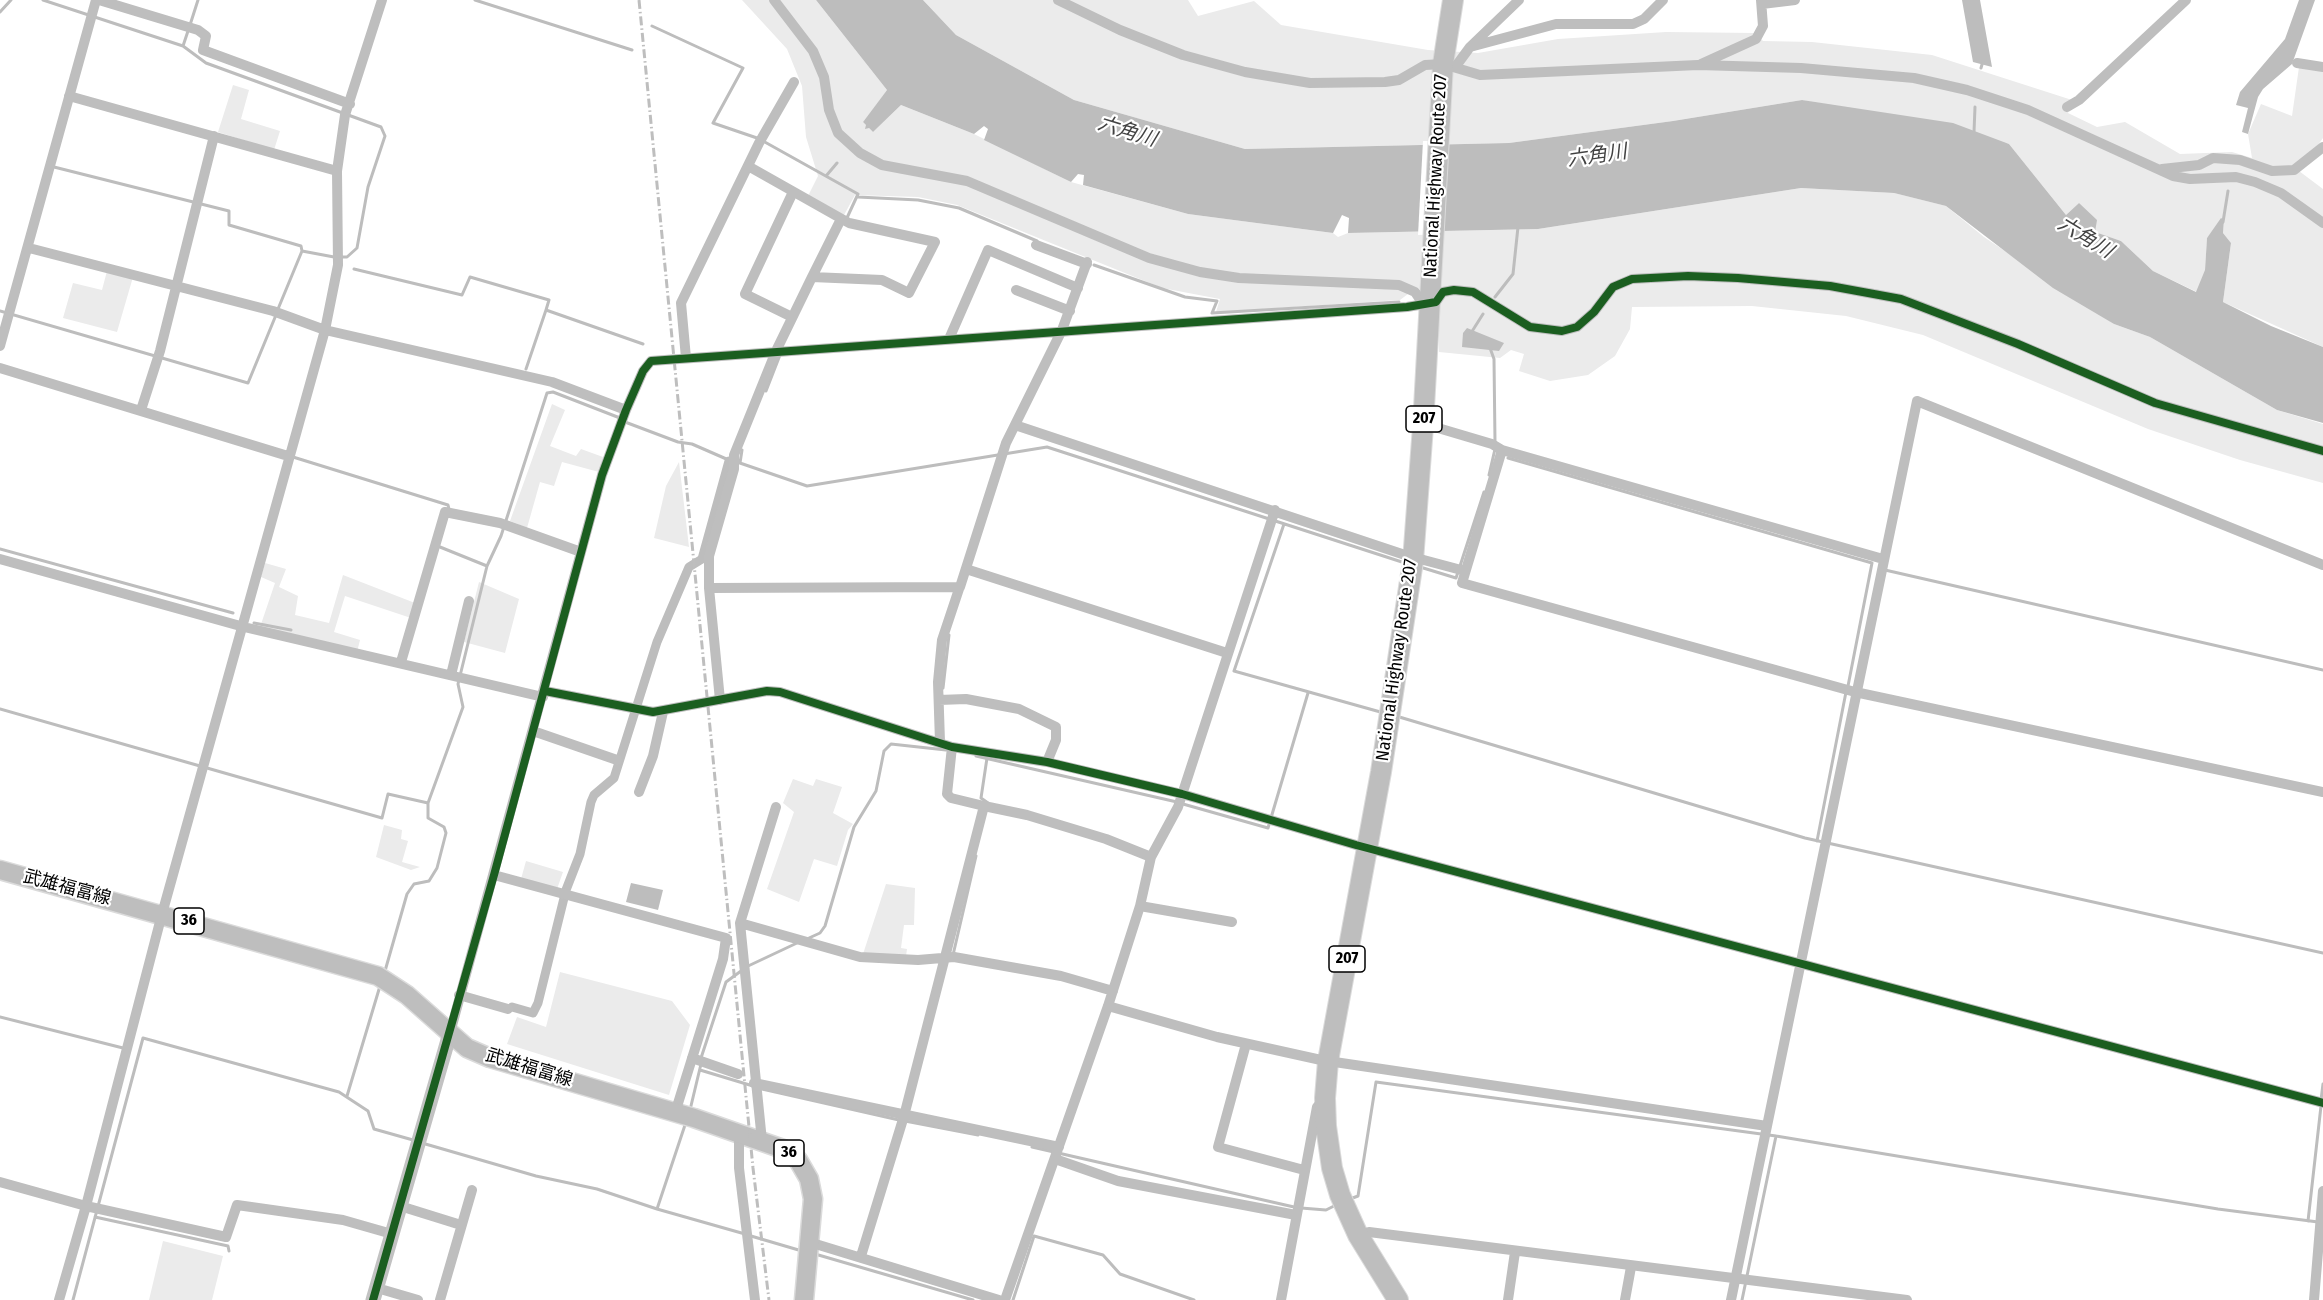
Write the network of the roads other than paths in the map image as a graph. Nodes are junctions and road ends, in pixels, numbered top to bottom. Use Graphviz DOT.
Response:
graph roads {
  1 [pos="382,0"];
  2 [pos="774,0"];
  3 [pos="1058,0"];
  4 [pos="1452,0"];
  5 [pos="1519,0"];
  6 [pos="1663,0"];
  7 [pos="1795,0"];
  8 [pos="2186,0"];
  9 [pos="1761,2"];
  10 [pos="97,3"];
  11 [pos="1470,47"];
  12 [pos="2297,63"];
  13 [pos="1698,65"];
  14 [pos="2323,67"];
  15 [pos="1447,68"];
  16 [pos="794,82"];
  17 [pos="69,96"];
  18 [pos="2067,107"];
  19 [pos="348,109"];
  20 [pos="213,136"];
  21 [pos="2323,147"];
  22 [pos="748,166"];
  23 [pos="2156,169"];
  24 [pos="337,171"];
  25 [pos="793,192"];
  26 [pos="2321,220"];
  27 [pos="845,221"];
  28 [pos="1036,244"];
  29 [pos="29,248"];
  30 [pos="817,278"];
  31 [pos="176,286"];
  32 [pos="1078,288"];
  33 [pos="1016,290"];
  34 [pos="1429,303"];
  35 [pos="1070,311"];
  36 [pos="792,317"];
  37 [pos="325,330"];
  38 [pos="1062,330"];
  39 [pos="949,339"];
  40 [pos="0,346"];
  41 [pos="780,351"];
  42 [pos="686,358"];
  43 [pos="0,368"];
  44 [pos="141,410"];
  45 [pos="623,417"];
  46 [pos="1015,425"];
  47 [pos="1423,426"];
  48 [pos="1498,447"];
  49 [pos="2323,451"];
  50 [pos="288,456"];
  51 [pos="1273,516"];
  52 [pos="581,552"];
  53 [pos="0,559"];
  54 [pos="1412,563"];
  55 [pos="2323,565"];
  56 [pos="1882,566"];
  57 [pos="966,569"];
  58 [pos="1461,571"];
  59 [pos="709,588"];
  60 [pos="958,592"];
  61 [pos="469,602"];
  62 [pos="244,627"];
  63 [pos="1226,656"];
  64 [pos="401,662"];
  65 [pos="451,675"];
  66 [pos="1849,691"];
  67 [pos="544,694"];
  68 [pos="942,699"];
  69 [pos="720,700"];
  70 [pos="663,712"];
  71 [pos="533,731"];
  72 [pos="947,747"];
  73 [pos="617,759"];
  74 [pos="1047,762"];
  75 [pos="639,792"];
  76 [pos="2323,792"];
  77 [pos="1180,800"];
  78 [pos="776,807"];
  79 [pos="987,807"];
  80 [pos="1368,847"];
  81 [pos="1151,856"];
  82 [pos="0,870"];
  83 [pos="494,875"];
  84 [pos="1140,906"];
  85 [pos="162,914"];
  86 [pos="740,922"];
  87 [pos="1232,922"];
  88 [pos="948,960"];
  89 [pos="1801,962"];
  90 [pos="460,990"];
  91 [pos="1113,991"];
  92 [pos="1108,1006"];
  93 [pos="508,1009"];
  94 [pos="450,1033"];
  95 [pos="1246,1044"];
  96 [pos="694,1059"];
  97 [pos="1328,1061"];
  98 [pos="738,1074"];
  99 [pos="755,1087"];
  100 [pos="1325,1098"];
  101 [pos="2320,1102"];
  102 [pos="684,1115"];
  103 [pos="902,1115"];
  104 [pos="1766,1132"];
  105 [pos="739,1133"];
  106 [pos="762,1141"];
  107 [pos="1057,1153"];
  108 [pos="1304,1170"];
  109 [pos="0,1182"];
  110 [pos="472,1190"];
  111 [pos="2323,1191"];
  112 [pos="400,1206"];
  113 [pos="94,1208"];
  114 [pos="1297,1210"];
  115 [pos="461,1226"];
  116 [pos="392,1234"];
  117 [pos="1358,1235"];
  118 [pos="809,1248"];
  119 [pos="1515,1252"];
  120 [pos="861,1256"];
  121 [pos="1631,1267"];
  122 [pos="1742,1281"];
  123 [pos="375,1294"];
  124 [pos="59,1300"];
  125 [pos="418,1300"];
  126 [pos="440,1300"];
  127 [pos="755,1300"];
  128 [pos="804,1300"];
  129 [pos="999,1300"];
  130 [pos="1005,1300"];
  131 [pos="1281,1300"];
  132 [pos="1398,1300"];
  133 [pos="1508,1300"];
  134 [pos="1625,1300"];
  135 [pos="1731,1300"];
  136 [pos="1906,1300"];
  137 [pos="2314,1300"];
  1 -- 19 [label="street"];
  2 -- 34 [label="street"];
  3 -- 15 [label="street"];
  4 -- 15 [label="highway, National Highway Route 207 / 207"];
  5 -- 11 [label="street"];
  6 -- 11 [label="street"];
  7 -- 9 [label="street"];
  8 -- 18 [label="street"];
  9 -- 13 [label="street"];
  10 -- 17 [label="street"];
  10 -- 19 [label="street"];
  11 -- 15 [label="street"];
  12 -- 14 [label="street"];
  13 -- 15 [label="street"];
  13 -- 23 [label="street"];
  15 -- 34 [label="highway, National Highway Route 207 / 207"];
  16 -- 22 [label="street"];
  17 -- 20 [label="street"];
  17 -- 29 [label="street"];
  19 -- 24 [label="street"];
  20 -- 24 [label="street"];
  20 -- 31 [label="street"];
  21 -- 23 [label="street"];
  22 -- 25 [label="street"];
  22 -- 42 [label="street"];
  23 -- 26 [label="street"];
  24 -- 37 [label="street"];
  25 -- 27 [label="street"];
  25 -- 36 [label="street"];
  27 -- 30 [label="street"];
  27 -- 30 [label="street"];
  28 -- 32 [label="street"];
  29 -- 31 [label="street"];
  29 -- 40 [label="street"];
  30 -- 36 [label="street"];
  31 -- 37 [label="street"];
  31 -- 44 [label="street"];
  32 -- 35 [label="street"];
  32 -- 39 [label="street"];
  33 -- 35 [label="street"];
  34 -- 38 [label="street"];
  34 -- 47 [label="highway, National Highway Route 207 / 207"];
  34 -- 49 [label="street"];
  35 -- 38 [label="street"];
  36 -- 41 [label="street"];
  37 -- 45 [label="street"];
  37 -- 50 [label="street"];
  38 -- 39 [label="street"];
  38 -- 46 [label="street"];
  39 -- 41 [label="street"];
  41 -- 42 [label="street"];
  41 -- 59 [label="street"];
  42 -- 45 [label="street"];
  43 -- 44 [label="street"];
  44 -- 50 [label="street"];
  45 -- 52 [label="street"];
  46 -- 51 [label="street"];
  46 -- 57 [label="street"];
  47 -- 48 [label="street"];
  47 -- 54 [label="highway, National Highway Route 207 / 207"];
  48 -- 56 [label="street"];
  48 -- 58 [label="street"];
  50 -- 62 [label="street"];
  51 -- 54 [label="street"];
  51 -- 63 [label="street"];
  52 -- 64 [label="street"];
  52 -- 67 [label="street"];
  53 -- 62 [label="street"];
  54 -- 58 [label="street"];
  54 -- 80 [label="highway, National Highway Route 207 / 207"];
  55 -- 56 [label="street"];
  56 -- 66 [label="street"];
  57 -- 59 [label="street"];
  57 -- 63 [label="street"];
  58 -- 66 [label="street"];
  59 -- 69 [label="street"];
  60 -- 68 [label="street"];
  61 -- 65 [label="street"];
  62 -- 64 [label="street"];
  62 -- 85 [label="street"];
  63 -- 77 [label="street"];
  64 -- 65 [label="street"];
  65 -- 67 [label="street"];
  66 -- 76 [label="street"];
  66 -- 89 [label="street"];
  67 -- 70 [label="street"];
  67 -- 71 [label="street"];
  68 -- 72 [label="street"];
  68 -- 74 [label="street"];
  69 -- 70 [label="street"];
  69 -- 72 [label="street"];
  70 -- 75 [label="street"];
  71 -- 73 [label="street"];
  71 -- 83 [label="street"];
  72 -- 74 [label="street"];
  72 -- 79 [label="street"];
  74 -- 77 [label="street"];
  77 -- 80 [label="street"];
  77 -- 81 [label="street"];
  78 -- 86 [label="street"];
  79 -- 81 [label="street"];
  79 -- 88 [label="street"];
  80 -- 89 [label="street"];
  80 -- 97 [label="highway, National Highway Route 207 / 207"];
  81 -- 84 [label="street"];
  82 -- 85 [label="main road, 武雄福富線 / 36"];
  83 -- 90 [label="street"];
  83 -- 96 [label="street"];
  84 -- 87 [label="street"];
  84 -- 91 [label="street"];
  85 -- 94 [label="main road, 武雄福富線 / 36"];
  85 -- 113 [label="street"];
  86 -- 88 [label="street"];
  86 -- 99 [label="street"];
  88 -- 91 [label="street"];
  88 -- 103 [label="street"];
  89 -- 101 [label="street"];
  89 -- 104 [label="street"];
  90 -- 93 [label="street"];
  90 -- 94 [label="street"];
  91 -- 92 [label="street"];
  92 -- 95 [label="street"];
  92 -- 107 [label="street"];
  94 -- 102 [label="main road, 武雄福富線 / 36"];
  94 -- 112 [label="street"];
  95 -- 97 [label="street"];
  95 -- 108 [label="street"];
  96 -- 98 [label="street"];
  96 -- 102 [label="street"];
  97 -- 100 [label="highway, National Highway Route 207 / 207"];
  97 -- 104 [label="street"];
  99 -- 103 [label="street"];
  99 -- 106 [label="street"];
  100 -- 108 [label="street"];
  100 -- 117 [label="highway, National Highway Route 207 / 207"];
  102 -- 105 [label="main road, 武雄福富線 / 36"];
  103 -- 107 [label="street"];
  103 -- 120 [label="street"];
  104 -- 122 [label="street"];
  105 -- 106 [label="main road, 武雄福富線 / 36"];
  105 -- 127 [label="street"];
  106 -- 118 [label="main road, 武雄福富線 / 36"];
  107 -- 114 [label="street"];
  107 -- 130 [label="street"];
  108 -- 114 [label="street"];
  109 -- 113 [label="street"];
  110 -- 115 [label="street"];
  111 -- 137 [label="street"];
  112 -- 115 [label="street"];
  112 -- 116 [label="street"];
  113 -- 116 [label="street"];
  113 -- 124 [label="street"];
  114 -- 131 [label="street"];
  115 -- 126 [label="street"];
  116 -- 123 [label="street"];
  117 -- 119 [label="street"];
  117 -- 132 [label="highway, National Highway Route 207 / 207"];
  118 -- 120 [label="street"];
  118 -- 128 [label="main road, 武雄福富線 / 36"];
  119 -- 121 [label="street"];
  119 -- 133 [label="street"];
  120 -- 129 [label="street"];
  121 -- 122 [label="street"];
  121 -- 134 [label="street"];
  122 -- 135 [label="street"];
  122 -- 136 [label="street"];
  123 -- 125 [label="street"];
}
